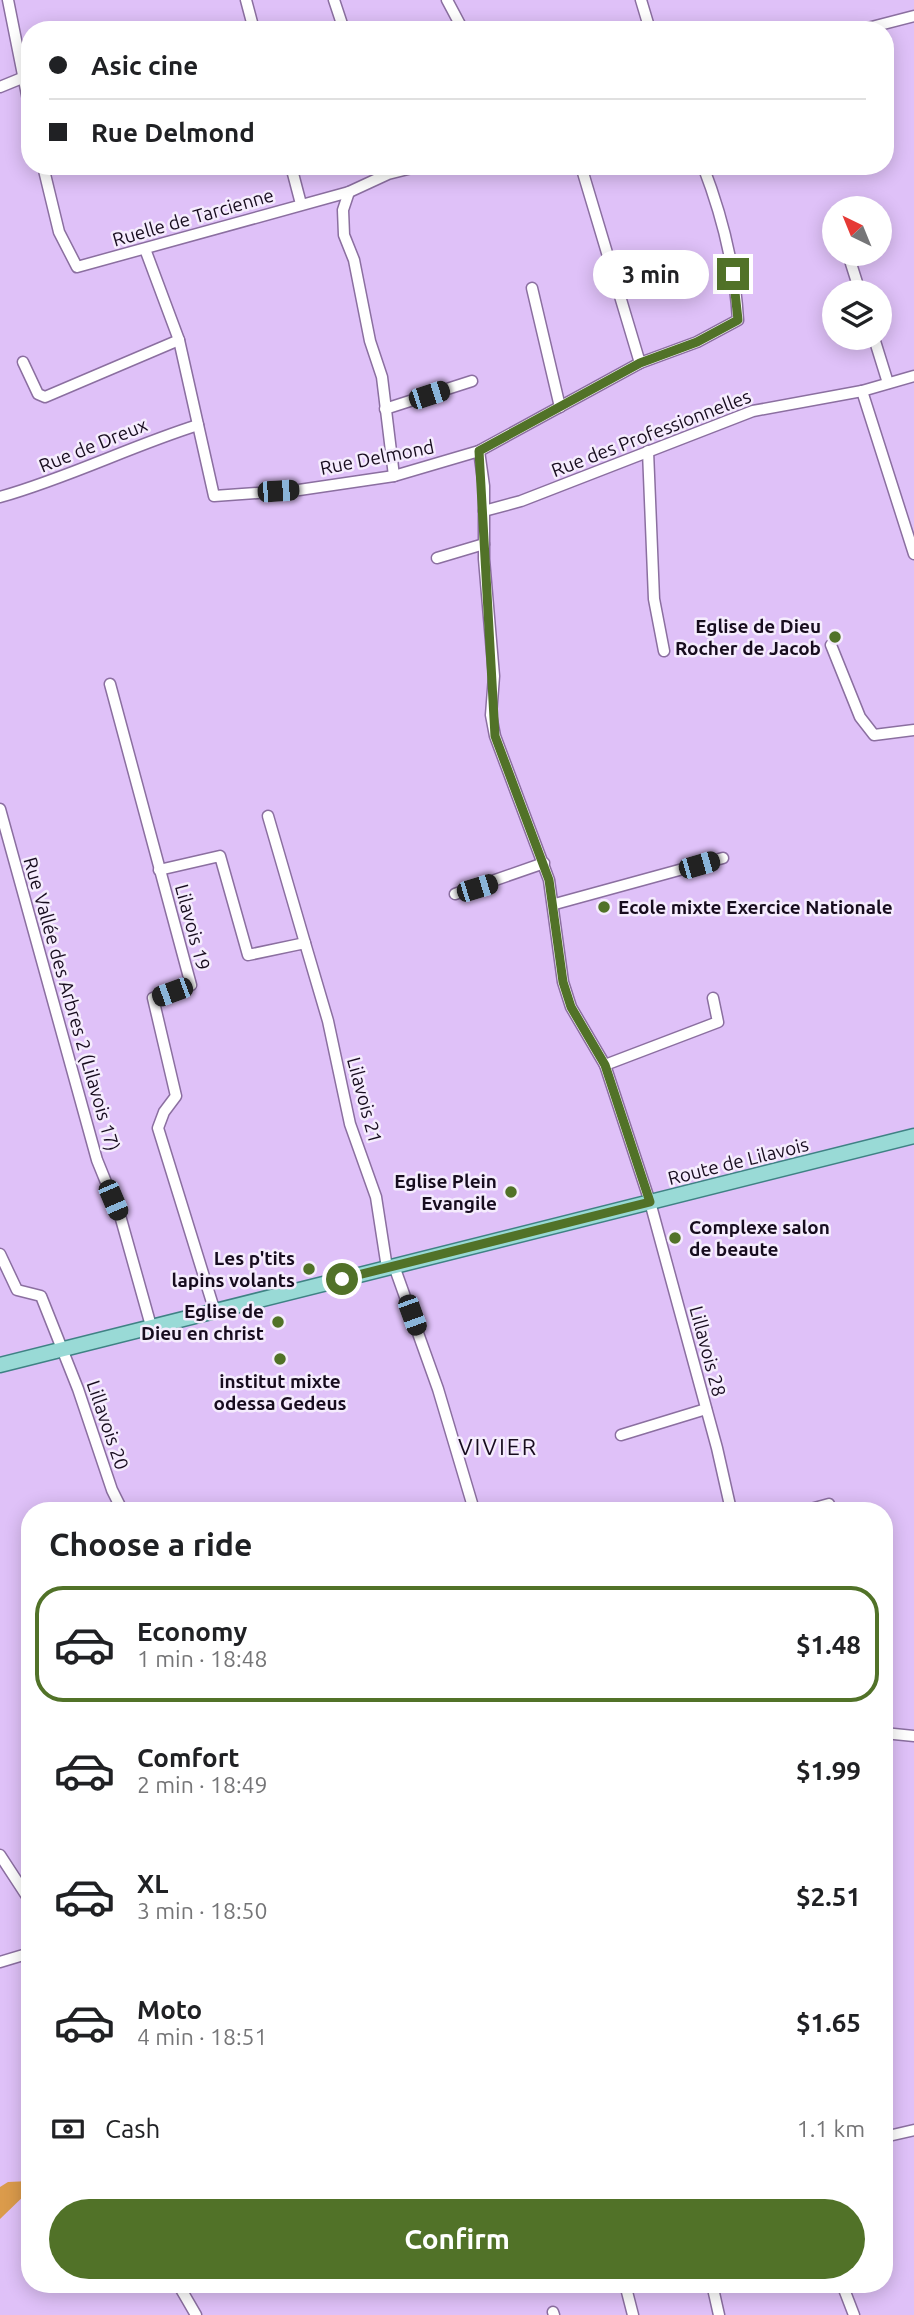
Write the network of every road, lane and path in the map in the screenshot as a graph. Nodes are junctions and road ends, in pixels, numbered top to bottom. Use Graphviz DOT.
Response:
graph roads {
  1 [pos="8,0"];
  2 [pos="246,0"];
  3 [pos="334,0"];
  4 [pos="447,0"];
  5 [pos="641,0"];
  6 [pos="252,21"];
  7 [pos="341,21"];
  8 [pos="458,21"];
  9 [pos="647,21"];
  10 [pos="913,21"];
  11 [pos="894,24"];
  12 [pos="21,72"];
  13 [pos="21,78"];
  14 [pos="0,87"];
  15 [pos="45,175"];
  16 [pos="293,175"];
  17 [pos="378,175"];
  18 [pos="584,175"];
  19 [pos="706,175"];
  20 [pos="349,192"];
  21 [pos="301,204"];
  22 [pos="145,249"];
  23 [pos="531,288"];
  24 [pos="179,340"];
  25 [pos="878,350"];
  26 [pos="23,362"];
  27 [pos="640,363"];
  28 [pos="914,376"];
  29 [pos="472,381"];
  30 [pos="888,383"];
  31 [pos="862,391"];
  32 [pos="560,407"];
  33 [pos="385,409"];
  34 [pos="198,425"];
  35 [pos="479,451"];
  36 [pos="648,451"];
  37 [pos="394,476"];
  38 [pos="0,497"];
  39 [pos="484,511"];
  40 [pos="484,544"];
  41 [pos="914,554"];
  42 [pos="437,558"];
  43 [pos="831,645"];
  44 [pos="664,651"];
  45 [pos="110,684"];
  46 [pos="914,730"];
  47 [pos="0,809"];
  48 [pos="268,816"];
  49 [pos="723,858"];
  50 [pos="544,863"];
  51 [pos="159,870"];
  52 [pos="454,894"];
  53 [pos="555,904"];
  54 [pos="305,943"];
  55 [pos="713,998"];
  56 [pos="605,1065"];
  57 [pos="914,1136"];
  58 [pos="650,1202"];
  59 [pos="0,1254"];
  60 [pos="391,1267"];
  61 [pos="215,1312"];
  62 [pos="151,1326"];
  63 [pos="60,1350"];
  64 [pos="0,1365"];
  65 [pos="706,1409"];
  66 [pos="621,1435"];
  67 [pos="118,1502"];
  68 [pos="470,1502"];
  69 [pos="729,1502"];
  70 [pos="893,1734"];
  71 [pos="914,1736"];
  72 [pos="0,1855"];
  73 [pos="21,1887"];
  74 [pos="21,1956"];
  75 [pos="0,1962"];
  76 [pos="914,2130"];
  77 [pos="893,2135"];
  78 [pos="184,2293"];
  79 [pos="627,2293"];
  80 [pos="714,2293"];
  81 [pos="845,2293"];
  82 [pos="197,2315"];
  83 [pos="633,2315"];
  84 [pos="719,2315"];
  85 [pos="854,2315"];
  1 -- 12 [label="street"];
  2 -- 6 [label="street"];
  3 -- 7 [label="street"];
  4 -- 8 [label="street"];
  5 -- 9 [label="street"];
  10 -- 11 [label="street"];
  13 -- 14 [label="street"];
  15 -- 22 [label="street, Ruelle de Tarcienne"];
  16 -- 21 [label="street"];
  17 -- 20 [label="street, Ruelle de Tarcienne"];
  18 -- 27 [label="street"];
  19 -- 27 [label="street, Rue Delmond"];
  20 -- 21 [label="street, Ruelle de Tarcienne"];
  20 -- 33 [label="street"];
  21 -- 22 [label="street, Ruelle de Tarcienne"];
  22 -- 24 [label="street, Rue Delmond"];
  23 -- 32 [label="street"];
  24 -- 26 [label="street"];
  24 -- 34 [label="street, Rue Delmond"];
  25 -- 30 [label="street"];
  27 -- 32 [label="street, Rue Delmond"];
  28 -- 30 [label="street, Rue des Professionnelles"];
  29 -- 33 [label="street"];
  30 -- 31 [label="street, Rue des Professionnelles"];
  31 -- 36 [label="street, Rue des Professionnelles"];
  31 -- 41 [label="street"];
  32 -- 35 [label="street, Rue Delmond"];
  33 -- 37 [label="street"];
  34 -- 37 [label="street, Rue Delmond"];
  34 -- 38 [label="street, Rue de Dreux"];
  35 -- 37 [label="street, Rue Delmond"];
  35 -- 39 [label="street, Lillavois 28"];
  36 -- 39 [label="street, Rue des Professionnelles"];
  36 -- 44 [label="street"];
  39 -- 40 [label="street, Lillavois 28"];
  40 -- 42 [label="street"];
  40 -- 50 [label="street, Lillavois 28"];
  43 -- 46 [label="street"];
  45 -- 51 [label="street, Lilavois 19"];
  47 -- 62 [label="street, Rue Vallée des Arbres 2 (Lilavois 17)"];
  48 -- 54 [label="street, Lilavois 21"];
  49 -- 53 [label="street"];
  50 -- 52 [label="street"];
  50 -- 53 [label="street, Lillavois 28"];
  51 -- 54 [label="street"];
  51 -- 61 [label="street, Lilavois 19"];
  53 -- 56 [label="street, Lillavois 28"];
  54 -- 60 [label="street, Lilavois 21"];
  55 -- 56 [label="street"];
  56 -- 58 [label="street, Lillavois 28"];
  57 -- 58 [label="main road, Route de Lilavois"];
  58 -- 60 [label="main road, Route de Lilavois"];
  58 -- 65 [label="street, Lillavois 28"];
  59 -- 63 [label="street, Lillavois 20"];
  60 -- 61 [label="main road, Route de Lilavois"];
  60 -- 68 [label="street, Lilavois 21"];
  61 -- 62 [label="main road, Route de Lilavois"];
  62 -- 63 [label="main road, Route de Lilavois"];
  63 -- 64 [label="main road, Route de Lilavois"];
  63 -- 67 [label="street, Lillavois 20"];
  65 -- 66 [label="street"];
  65 -- 69 [label="street, Lillavois 28"];
  70 -- 71 [label="street"];
  72 -- 73 [label="street"];
  74 -- 75 [label="street"];
  76 -- 77 [label="street"];
  78 -- 82 [label="street"];
  79 -- 83 [label="street"];
  80 -- 84 [label="street"];
  81 -- 85 [label="street"];
}
